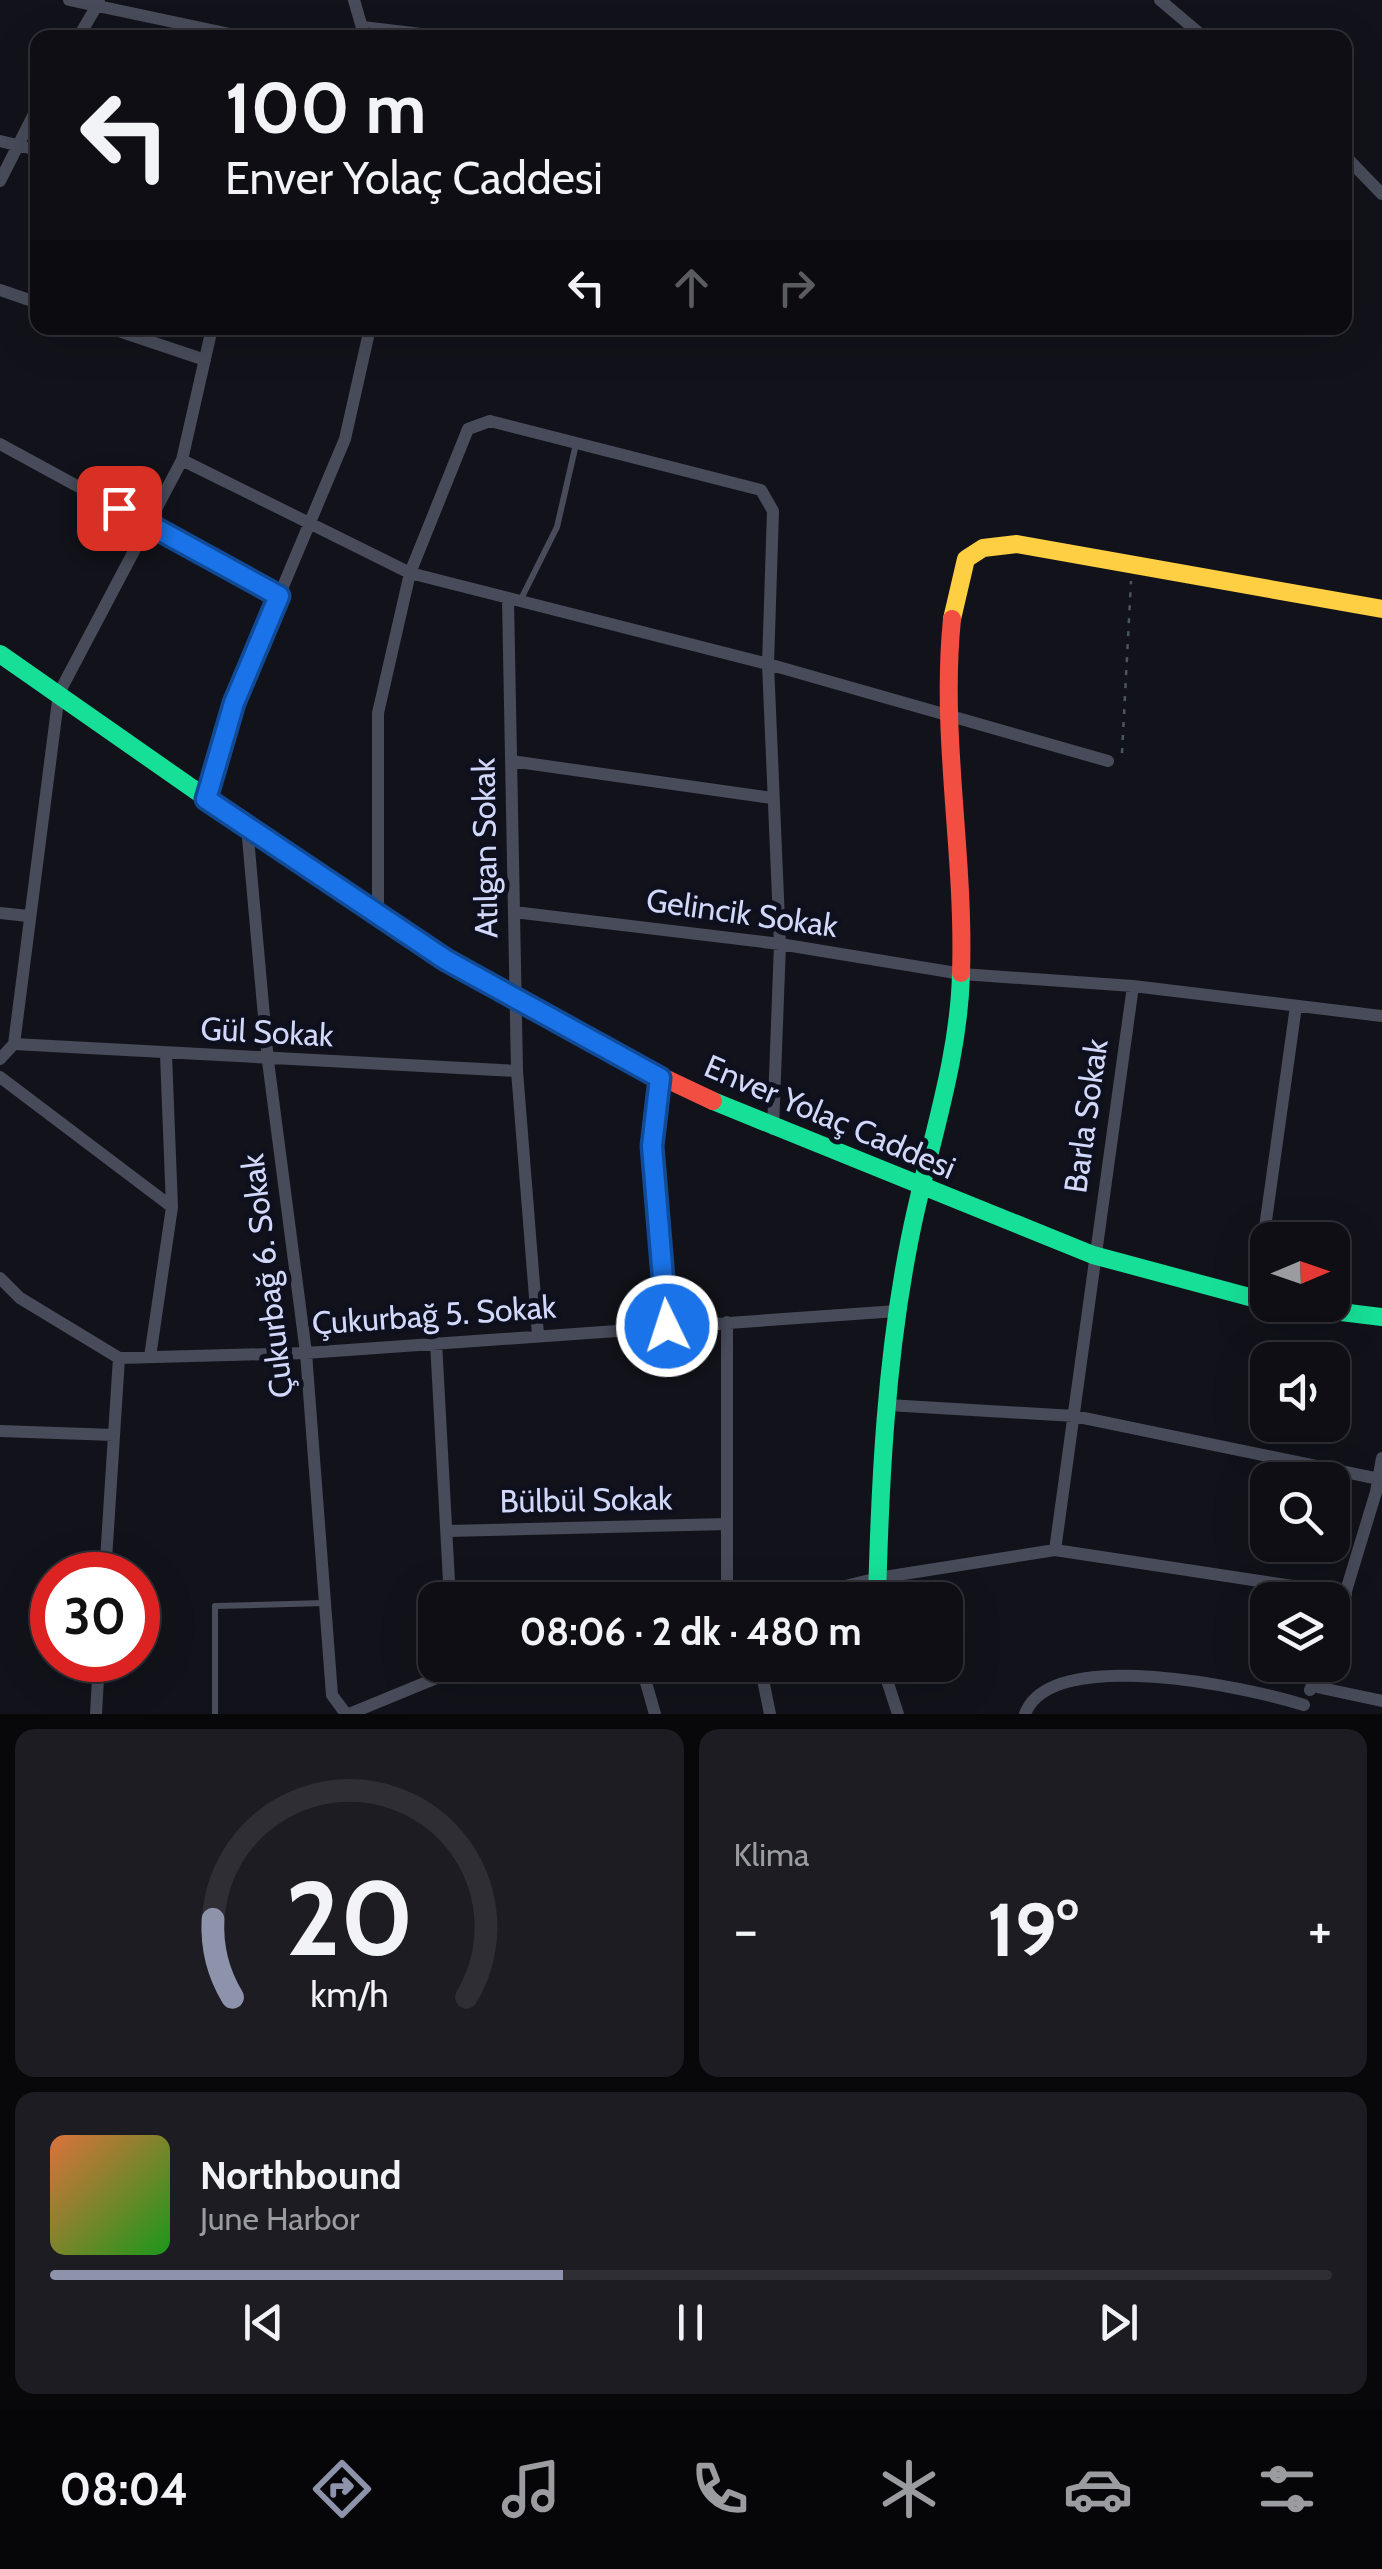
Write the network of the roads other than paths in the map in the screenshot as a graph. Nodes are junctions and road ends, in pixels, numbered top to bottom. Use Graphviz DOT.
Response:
graph roads {
  1 [pos="69,0"];
  2 [pos="354,0"];
  3 [pos="1160,0"];
  4 [pos="98,4"];
  5 [pos="83,30"];
  6 [pos="213,30"];
  7 [pos="363,30"];
  8 [pos="1196,30"];
  9 [pos="30,116"];
  10 [pos="7,143"];
  11 [pos="1352,163"];
  12 [pos="0,181"];
  13 [pos="1382,194"];
  14 [pos="0,290"];
  15 [pos="30,300"];
  16 [pos="131,335"];
  17 [pos="210,335"];
  18 [pos="368,335"];
  19 [pos="205,360"];
  20 [pos="576,443"];
  21 [pos="0,444"];
  22 [pos="182,460"];
  23 [pos="149,523"];
  24 [pos="310,524"];
  25 [pos="410,574"];
  26 [pos="279,596"];
  27 [pos="514,600"];
  28 [pos="1382,609"];
  29 [pos="0,654"];
  30 [pos="768,664"];
  31 [pos="59,694"];
  32 [pos="945,718"];
  33 [pos="510,761"];
  34 [pos="1108,762"];
  35 [pos="772,798"];
  36 [pos="206,799"];
  37 [pos="247,828"];
  38 [pos="514,912"];
  39 [pos="0,913"];
  40 [pos="28,916"];
  41 [pos="378,918"];
  42 [pos="780,944"];
  43 [pos="962,974"];
  44 [pos="1133,986"];
  45 [pos="515,1000"];
  46 [pos="1296,1006"];
  47 [pos="1382,1016"];
  48 [pos="14,1044"];
  49 [pos="166,1054"];
  50 [pos="0,1059"];
  51 [pos="268,1061"];
  52 [pos="517,1071"];
  53 [pos="0,1076"];
  54 [pos="660,1078"];
  55 [pos="773,1128"];
  56 [pos="920,1188"];
  57 [pos="172,1208"];
  58 [pos="1270,1222"];
  59 [pos="1093,1255"];
  60 [pos="0,1278"];
  61 [pos="1250,1297"];
  62 [pos="897,1310"];
  63 [pos="1350,1313"];
  64 [pos="1382,1317"];
  65 [pos="727,1322"];
  66 [pos="667,1326"];
  67 [pos="538,1334"];
  68 [pos="436,1342"];
  69 [pos="306,1353"];
  70 [pos="150,1357"];
  71 [pos="119,1358"];
  72 [pos="888,1406"];
  73 [pos="1074,1416"];
  74 [pos="0,1431"];
  75 [pos="114,1435"];
  76 [pos="1382,1458"];
  77 [pos="1379,1488"];
  78 [pos="727,1524"];
  79 [pos="446,1531"];
  80 [pos="1055,1550"];
  81 [pos="106,1552"];
  82 [pos="878,1578"];
  83 [pos="449,1582"];
  84 [pos="726,1582"];
  85 [pos="862,1582"];
  86 [pos="878,1582"];
  87 [pos="1267,1582"];
  88 [pos="1350,1582"];
  89 [pos="324,1604"];
  90 [pos="98,1682"];
  91 [pos="423,1682"];
  92 [pos="646,1682"];
  93 [pos="763,1682"];
  94 [pos="888,1682"];
  95 [pos="1314,1682"];
  96 [pos="1312,1686"];
  97 [pos="1382,1701"];
  98 [pos="1303,1710"];
  99 [pos="96,1714"];
  100 [pos="215,1714"];
  101 [pos="348,1714"];
  102 [pos="654,1714"];
  103 [pos="770,1714"];
  104 [pos="898,1714"];
  105 [pos="1025,1714"];
  1 -- 4 [label="street"];
  2 -- 7 [label="street"];
  3 -- 8 [label="street"];
  4 -- 5 [label="street"];
  4 -- 6 [label="street"];
  9 -- 10 [label="street"];
  10 -- 12 [label="street"];
  11 -- 13 [label="street"];
  14 -- 15 [label="street"];
  16 -- 19 [label="street"];
  17 -- 19 [label="street"];
  18 -- 24 [label="street"];
  19 -- 22 [label="street"];
  20 -- 25 [label="street"];
  20 -- 27 [label="lane"];
  20 -- 30 [label="street"];
  21 -- 23 [label="street"];
  22 -- 23 [label="street"];
  22 -- 24 [label="street"];
  23 -- 26 [label="street"];
  23 -- 31 [label="street"];
  24 -- 25 [label="street"];
  24 -- 26 [label="street"];
  25 -- 27 [label="street"];
  25 -- 41 [label="street"];
  26 -- 36 [label="street"];
  27 -- 30 [label="street"];
  27 -- 33 [label="street, Atılgan Sokak"];
  28 -- 32 [label="street"];
  29 -- 31 [label="street, Enver Yolaç Caddesi"];
  30 -- 32 [label="street"];
  30 -- 35 [label="street"];
  31 -- 36 [label="street, Enver Yolaç Caddesi"];
  31 -- 40 [label="street"];
  32 -- 34 [label="street"];
  32 -- 43 [label="street"];
  33 -- 35 [label="street"];
  33 -- 38 [label="street, Atılgan Sokak"];
  35 -- 42 [label="street"];
  36 -- 37 [label="street, Enver Yolaç Caddesi"];
  37 -- 41 [label="street, Enver Yolaç Caddesi"];
  37 -- 51 [label="street, Çukurbağ 6. Sokak"];
  38 -- 42 [label="street, Gelincik Sokak"];
  38 -- 45 [label="street, Atılgan Sokak"];
  39 -- 40 [label="street"];
  40 -- 48 [label="street"];
  41 -- 45 [label="street, Enver Yolaç Caddesi"];
  42 -- 43 [label="street, Gelincik Sokak"];
  42 -- 55 [label="street"];
  43 -- 44 [label="street, Gelincik Sokak"];
  43 -- 56 [label="street"];
  44 -- 46 [label="street, Gelincik Sokak"];
  44 -- 59 [label="street, Barla Sokak"];
  45 -- 52 [label="street, Atılgan Sokak"];
  45 -- 54 [label="street, Enver Yolaç Caddesi"];
  46 -- 47 [label="street, Gelincik Sokak"];
  46 -- 58 [label="street"];
  48 -- 49 [label="street, Gül Sokak"];
  48 -- 50 [label="street"];
  49 -- 51 [label="street, Gül Sokak"];
  49 -- 57 [label="street"];
  51 -- 52 [label="street, Gül Sokak"];
  51 -- 69 [label="street, Çukurbağ 6. Sokak"];
  52 -- 67 [label="street, Atılgan Sokak"];
  53 -- 57 [label="street"];
  54 -- 55 [label="street, Enver Yolaç Caddesi"];
  54 -- 66 [label="street"];
  55 -- 56 [label="street, Enver Yolaç Caddesi"];
  56 -- 59 [label="street, Enver Yolaç Caddesi"];
  56 -- 62 [label="street"];
  57 -- 70 [label="street"];
  59 -- 61 [label="street, Enver Yolaç Caddesi"];
  59 -- 73 [label="street, Barla Sokak"];
  60 -- 71 [label="street"];
  62 -- 65 [label="street, Çukurbağ 5. Sokak"];
  62 -- 72 [label="street"];
  63 -- 64 [label="street"];
  65 -- 66 [label="street, Çukurbağ 5. Sokak"];
  65 -- 78 [label="street"];
  66 -- 67 [label="street, Çukurbağ 5. Sokak"];
  67 -- 68 [label="street, Çukurbağ 5. Sokak"];
  68 -- 69 [label="street, Çukurbağ 5. Sokak"];
  68 -- 79 [label="street"];
  69 -- 70 [label="street, Çukurbağ 5. Sokak"];
  69 -- 89 [label="street, Çukurbağ 6. Sokak"];
  70 -- 71 [label="street, Çukurbağ 5. Sokak"];
  71 -- 75 [label="street"];
  72 -- 73 [label="street"];
  72 -- 82 [label="street"];
  73 -- 77 [label="street"];
  73 -- 80 [label="street, Barla Sokak"];
  74 -- 75 [label="street"];
  75 -- 81 [label="street"];
  76 -- 77 [label="street"];
  77 -- 88 [label="street"];
  78 -- 79 [label="street, Bülbül Sokak"];
  78 -- 84 [label="street"];
  79 -- 83 [label="street"];
  80 -- 82 [label="street"];
  80 -- 87 [label="street"];
  82 -- 85 [label="street"];
  82 -- 86 [label="street"];
  89 -- 100 [label="lane"];
  89 -- 101 [label="street, Çukurbağ 6. Sokak"];
  90 -- 99 [label="street"];
  91 -- 101 [label="street"];
  92 -- 102 [label="street"];
  93 -- 103 [label="street"];
  94 -- 104 [label="street"];
  95 -- 96 [label="street"];
  96 -- 97 [label="street"];
  96 -- 98 [label="street"];
  98 -- 105 [label="street"];
}
